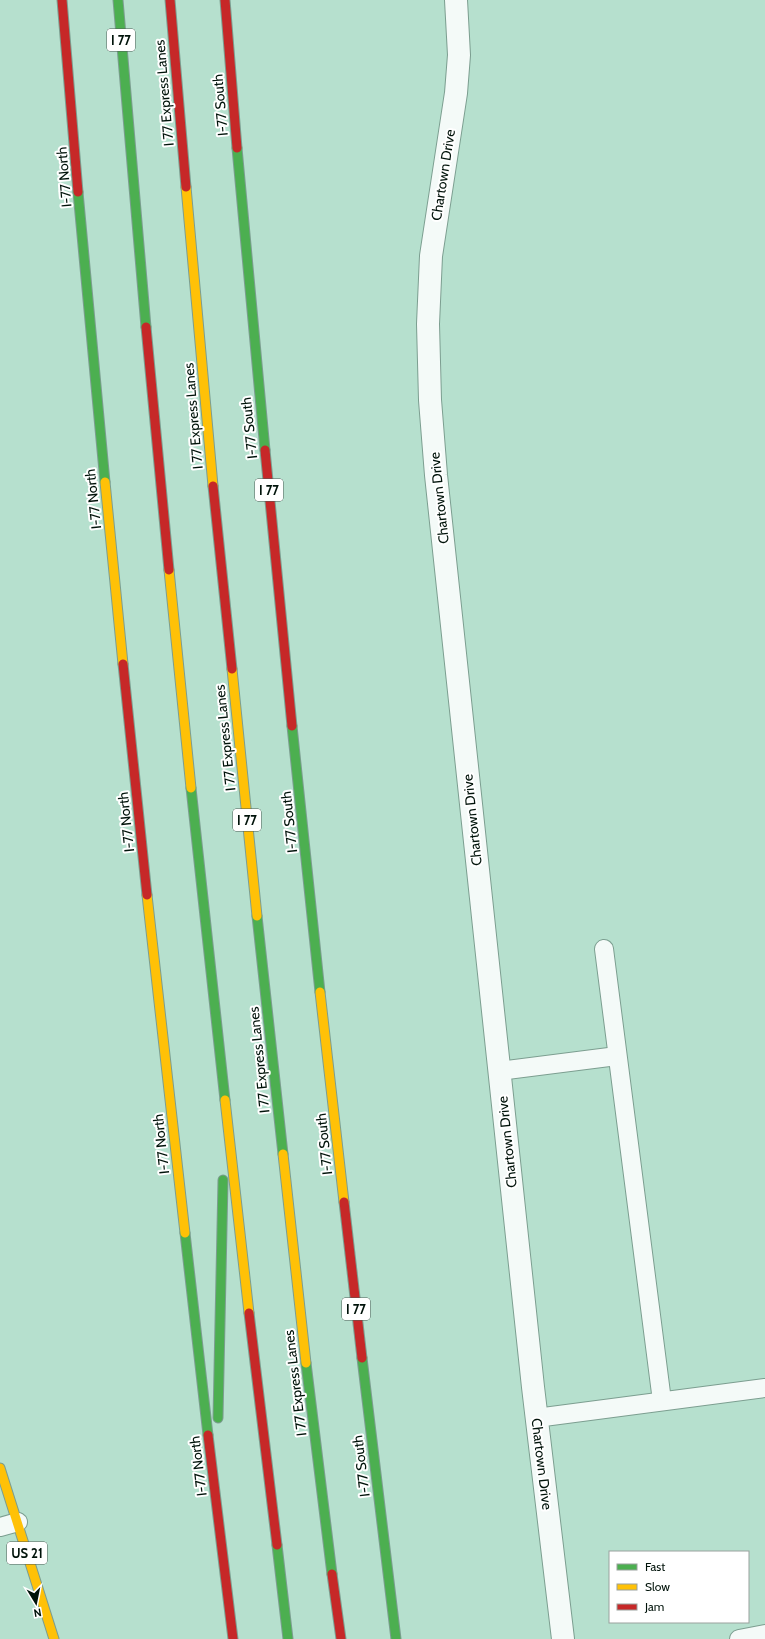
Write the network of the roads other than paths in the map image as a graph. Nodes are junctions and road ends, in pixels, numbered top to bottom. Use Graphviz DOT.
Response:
graph roads {
  1 [pos="62,0"];
  2 [pos="118,0"];
  3 [pos="170,0"];
  4 [pos="225,0"];
  5 [pos="456,0"];
  6 [pos="604,949"];
  7 [pos="618,1056"];
  8 [pos="499,1071"];
  9 [pos="225,1091"];
  10 [pos="765,1388"];
  11 [pos="662,1401"];
  12 [pos="536,1418"];
  13 [pos="0,1468"];
  14 [pos="216,1500"];
  15 [pos="18,1522"];
  16 [pos="0,1527"];
  17 [pos="765,1634"];
  18 [pos="54,1639"];
  19 [pos="232,1639"];
  20 [pos="288,1639"];
  21 [pos="341,1639"];
  22 [pos="396,1639"];
  23 [pos="563,1639"];
  24 [pos="739,1639"];
  1 -- 14 [label="main road, I-77 North"];
  2 -- 9 [label="main road, I 77"];
  3 -- 21 [label="main road, I 77 Express Lanes / I 77"];
  4 -- 22 [label="main road, I-77 South / I 77"];
  5 -- 8 [label="street, Chartown Drive"];
  6 -- 7 [label="lane"];
  7 -- 8 [label="lane"];
  7 -- 11 [label="lane"];
  8 -- 12 [label="street, Chartown Drive"];
  9 -- 14 [label="main road"];
  9 -- 20 [label="main road, I 77"];
  10 -- 11 [label="lane"];
  11 -- 12 [label="lane"];
  12 -- 23 [label="street, Chartown Drive"];
  13 -- 15 [label="main road, US 21"];
  14 -- 19 [label="main road, I-77 North"];
  15 -- 16 [label="lane"];
  15 -- 18 [label="main road, US 21"];
  17 -- 24 [label="lane"];
}
